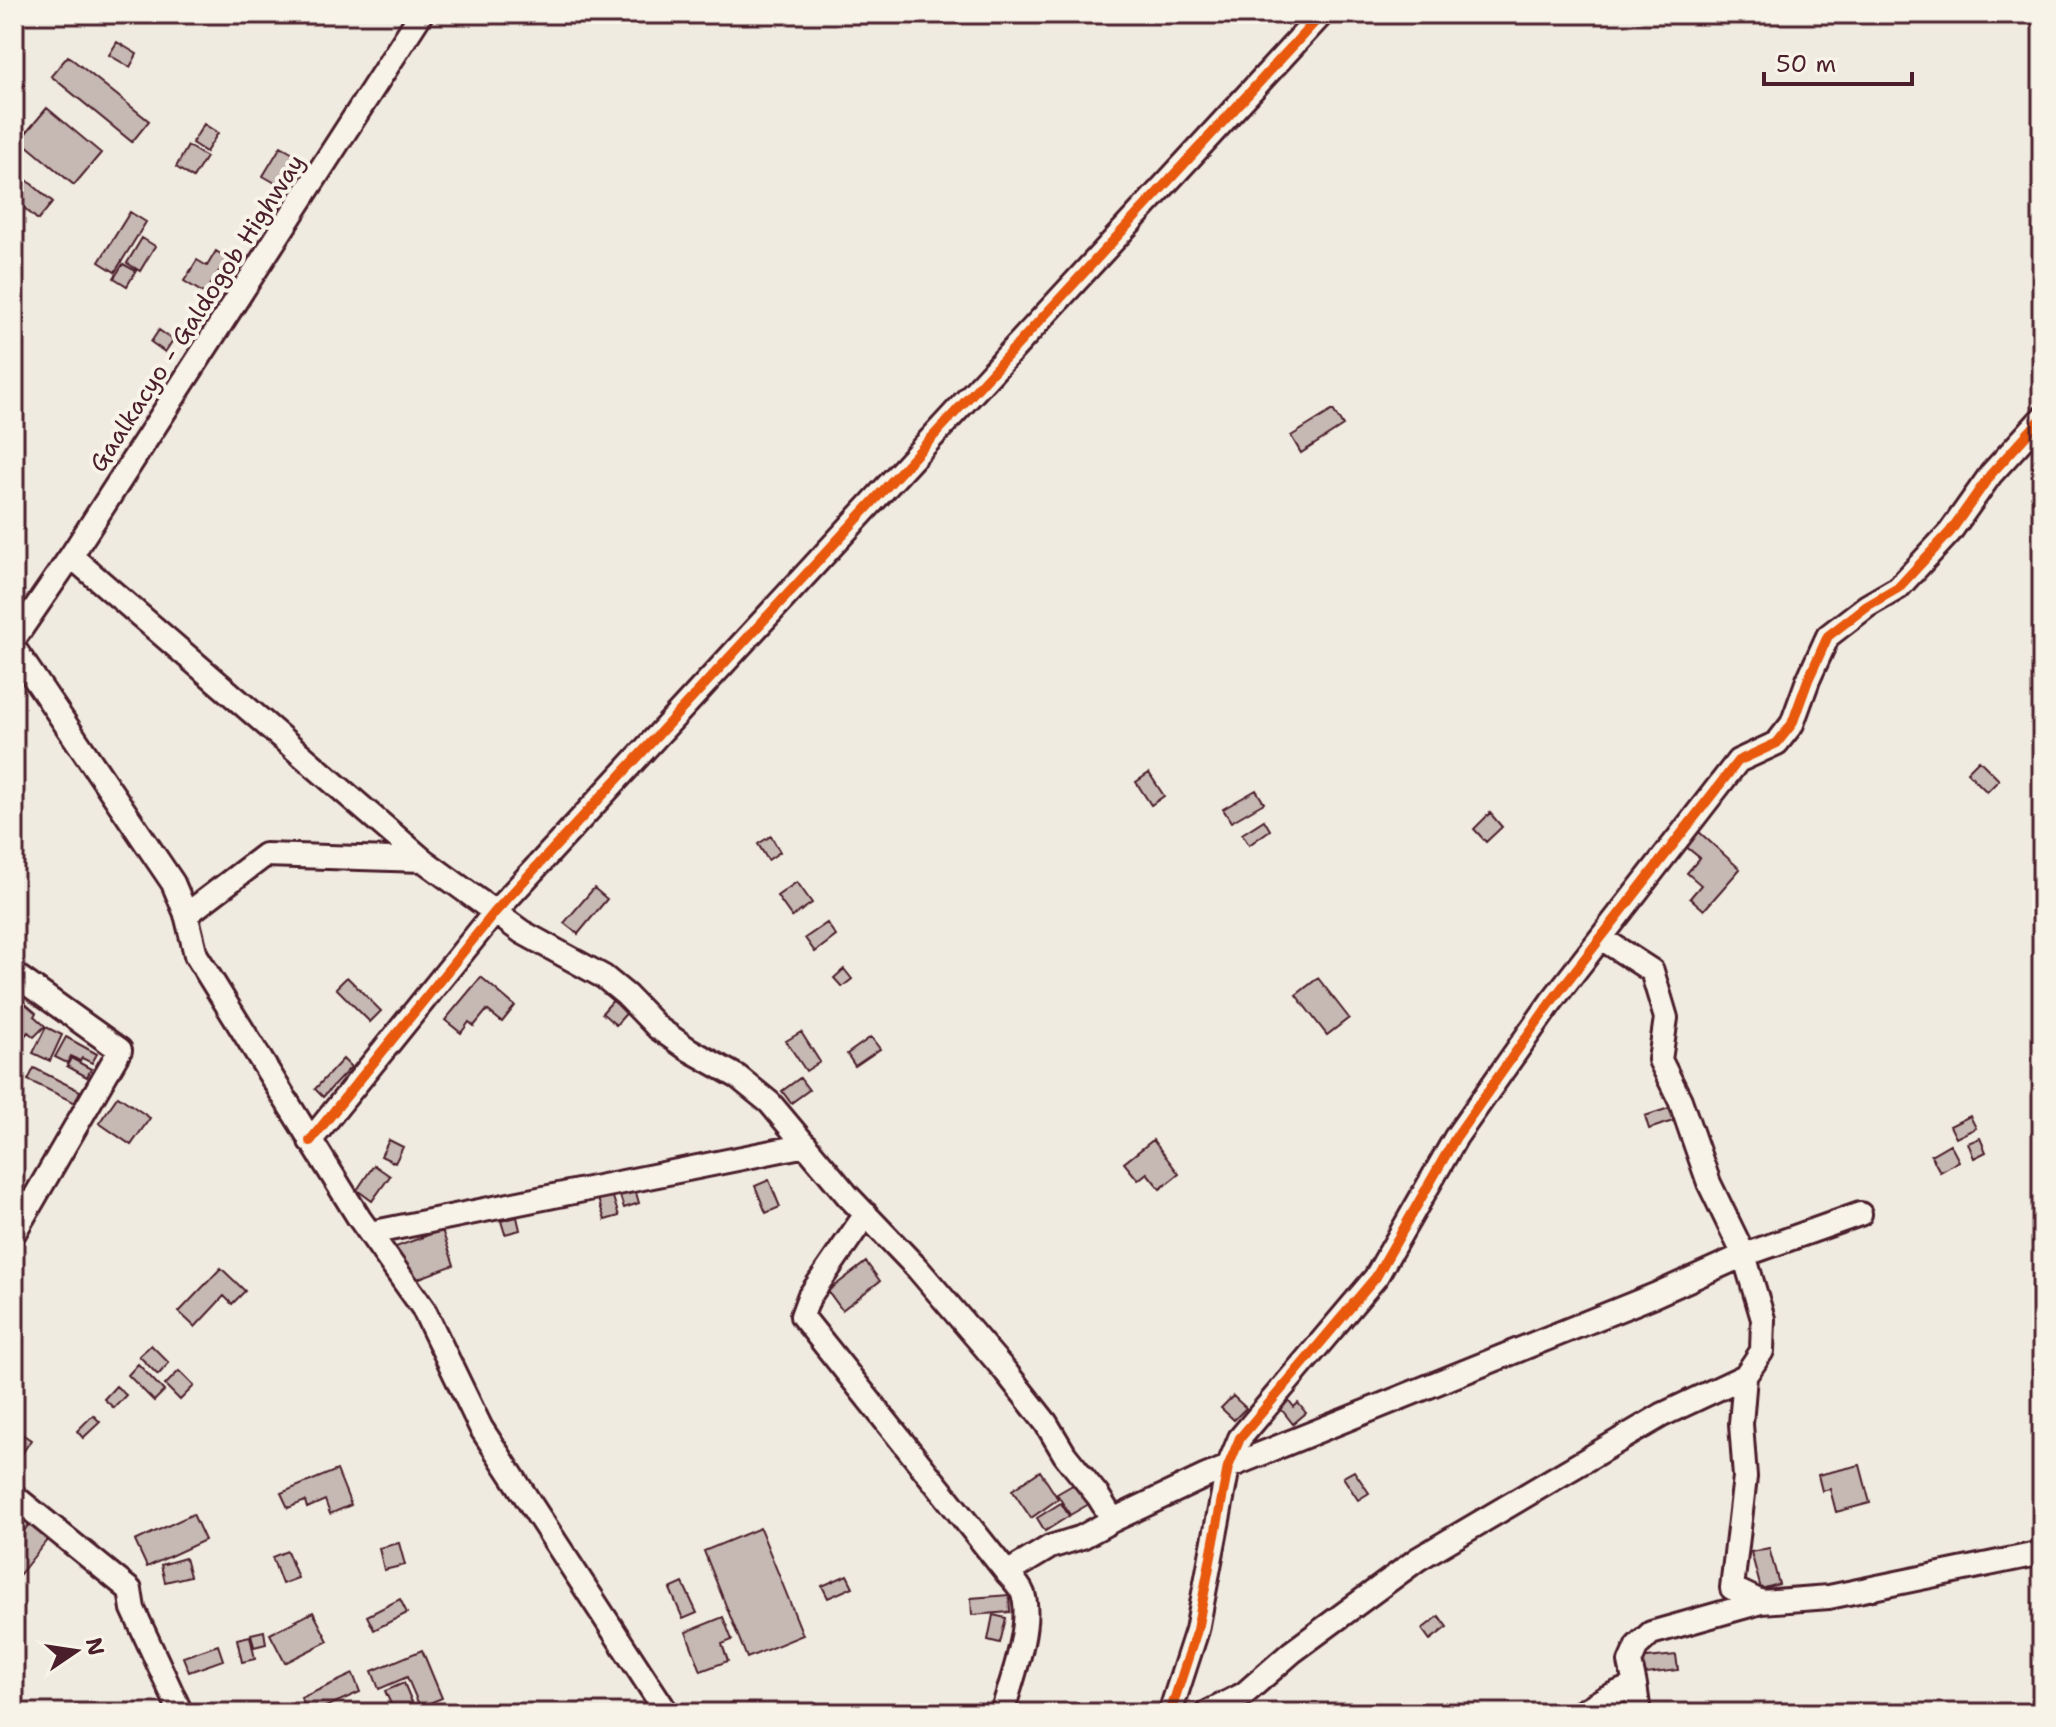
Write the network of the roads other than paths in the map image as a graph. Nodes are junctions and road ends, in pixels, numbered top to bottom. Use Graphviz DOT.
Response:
graph roads {
  1 [pos="421,14"];
  2 [pos="1322,14"];
  3 [pos="2042,418"];
  4 [pos="71,556"];
  5 [pos="14,639"];
  6 [pos="14,648"];
  7 [pos="423,860"];
  8 [pos="495,912"];
  9 [pos="186,915"];
  10 [pos="1601,938"];
  11 [pos="14,974"];
  12 [pos="310,1141"];
  13 [pos="806,1145"];
  14 [pos="866,1214"];
  15 [pos="1860,1214"];
  16 [pos="14,1233"];
  17 [pos="370,1233"];
  18 [pos="1744,1255"];
  19 [pos="1745,1376"];
  20 [pos="1228,1467"];
  21 [pos="14,1496"];
  22 [pos="1113,1520"];
  23 [pos="2042,1553"];
  24 [pos="1007,1573"];
  25 [pos="1761,1602"];
  26 [pos="1635,1685"];
  27 [pos="181,1713"];
  28 [pos="667,1713"];
  29 [pos="1002,1713"];
  30 [pos="1170,1713"];
  31 [pos="1207,1713"];
  32 [pos="1580,1713"];
  33 [pos="1639,1713"];
  1 -- 4 [label="street, Gaalkacyo - Galdogob Highway"];
  2 -- 8 [label="street"];
  3 -- 10 [label="street"];
  4 -- 5 [label="street, Gaalkacyo - Galdogob Highway"];
  4 -- 7 [label="street"];
  6 -- 9 [label="street"];
  7 -- 8 [label="street"];
  7 -- 9 [label="street"];
  8 -- 12 [label="street"];
  8 -- 13 [label="street"];
  9 -- 12 [label="street"];
  10 -- 18 [label="street"];
  10 -- 20 [label="street"];
  11 -- 16 [label="street"];
  12 -- 17 [label="street"];
  13 -- 14 [label="street"];
  13 -- 17 [label="street"];
  14 -- 22 [label="street"];
  14 -- 24 [label="street"];
  15 -- 18 [label="street"];
  17 -- 28 [label="street"];
  18 -- 19 [label="street"];
  18 -- 20 [label="street"];
  19 -- 25 [label="street"];
  19 -- 31 [label="street"];
  20 -- 22 [label="street"];
  20 -- 30 [label="street"];
  21 -- 27 [label="street"];
  22 -- 24 [label="street"];
  23 -- 25 [label="street"];
  24 -- 29 [label="street"];
  25 -- 26 [label="street"];
  26 -- 32 [label="street"];
  26 -- 33 [label="street"];
}
